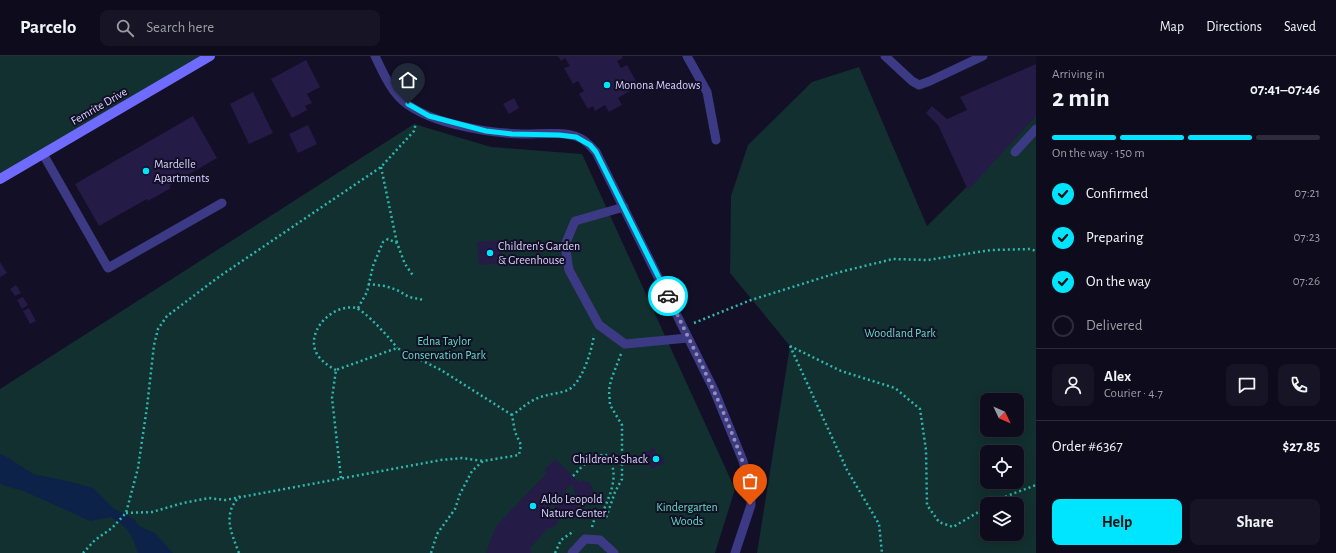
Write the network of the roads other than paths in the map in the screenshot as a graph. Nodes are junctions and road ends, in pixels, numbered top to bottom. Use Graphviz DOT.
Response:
graph roads {
  1 [pos="210,56"];
  2 [pos="375,56"];
  3 [pos="687,56"];
  4 [pos="884,56"];
  5 [pos="983,56"];
  6 [pos="1036,129"];
  7 [pos="716,140"];
  8 [pos="1015,152"];
  9 [pos="43,154"];
  10 [pos="0,179"];
  11 [pos="222,203"];
  12 [pos="624,207"];
  13 [pos="688,338"];
  14 [pos="572,553"];
  15 [pos="614,553"];
  16 [pos="735,553"];
  1 -- 9 [label="street, Femrite Drive"];
  2 -- 12 [label="lane"];
  3 -- 7 [label="lane"];
  4 -- 5 [label="lane"];
  6 -- 8 [label="lane"];
  9 -- 10 [label="street, Femrite Drive"];
  9 -- 11 [label="lane"];
  12 -- 13 [label="lane"];
  12 -- 13 [label="lane"];
  13 -- 16 [label="lane"];
  14 -- 15 [label="lane"];
}
